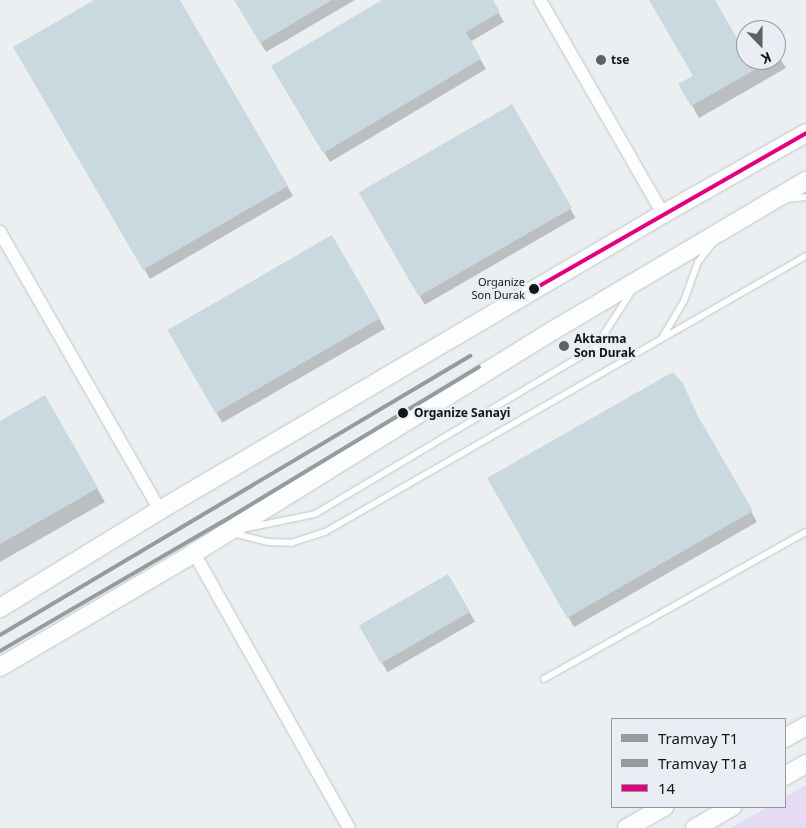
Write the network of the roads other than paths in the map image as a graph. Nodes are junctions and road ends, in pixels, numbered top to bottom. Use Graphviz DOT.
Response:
graph roads {
  1 [pos="540,0"];
  2 [pos="806,133"];
  3 [pos="806,181"];
  4 [pos="806,197"];
  5 [pos="774,200"];
  6 [pos="664,214"];
  7 [pos="722,231"];
  8 [pos="0,232"];
  9 [pos="806,256"];
  10 [pos="639,280"];
  11 [pos="662,339"];
  12 [pos="160,510"];
  13 [pos="228,532"];
  14 [pos="806,532"];
  15 [pos="194,553"];
  16 [pos="0,608"];
  17 [pos="0,667"];
  18 [pos="544,679"];
  19 [pos="806,726"];
  20 [pos="786,737"];
  21 [pos="806,764"];
  22 [pos="786,775"];
  23 [pos="662,808"];
  24 [pos="730,808"];
  25 [pos="349,828"];
  26 [pos="627,828"];
  27 [pos="695,828"];
  1 -- 6 [label="street"];
  2 -- 6 [label="main road"];
  3 -- 5 [label="main road"];
  4 -- 5 [label="lane"];
  5 -- 7 [label="main road"];
  6 -- 12 [label="main road"];
  7 -- 10 [label="main road"];
  7 -- 11 [label="lane"];
  8 -- 12 [label="street"];
  9 -- 11 [label="lane"];
  10 -- 13 [label="main road"];
  10 -- 13 [label="lane"];
  11 -- 13 [label="lane"];
  12 -- 16 [label="main road"];
  13 -- 15 [label="main road"];
  14 -- 18 [label="lane"];
  15 -- 17 [label="main road"];
  15 -- 25 [label="street"];
  19 -- 20 [label="main road"];
  21 -- 22 [label="main road"];
  23 -- 26 [label="main road"];
  24 -- 27 [label="main road"];
}
